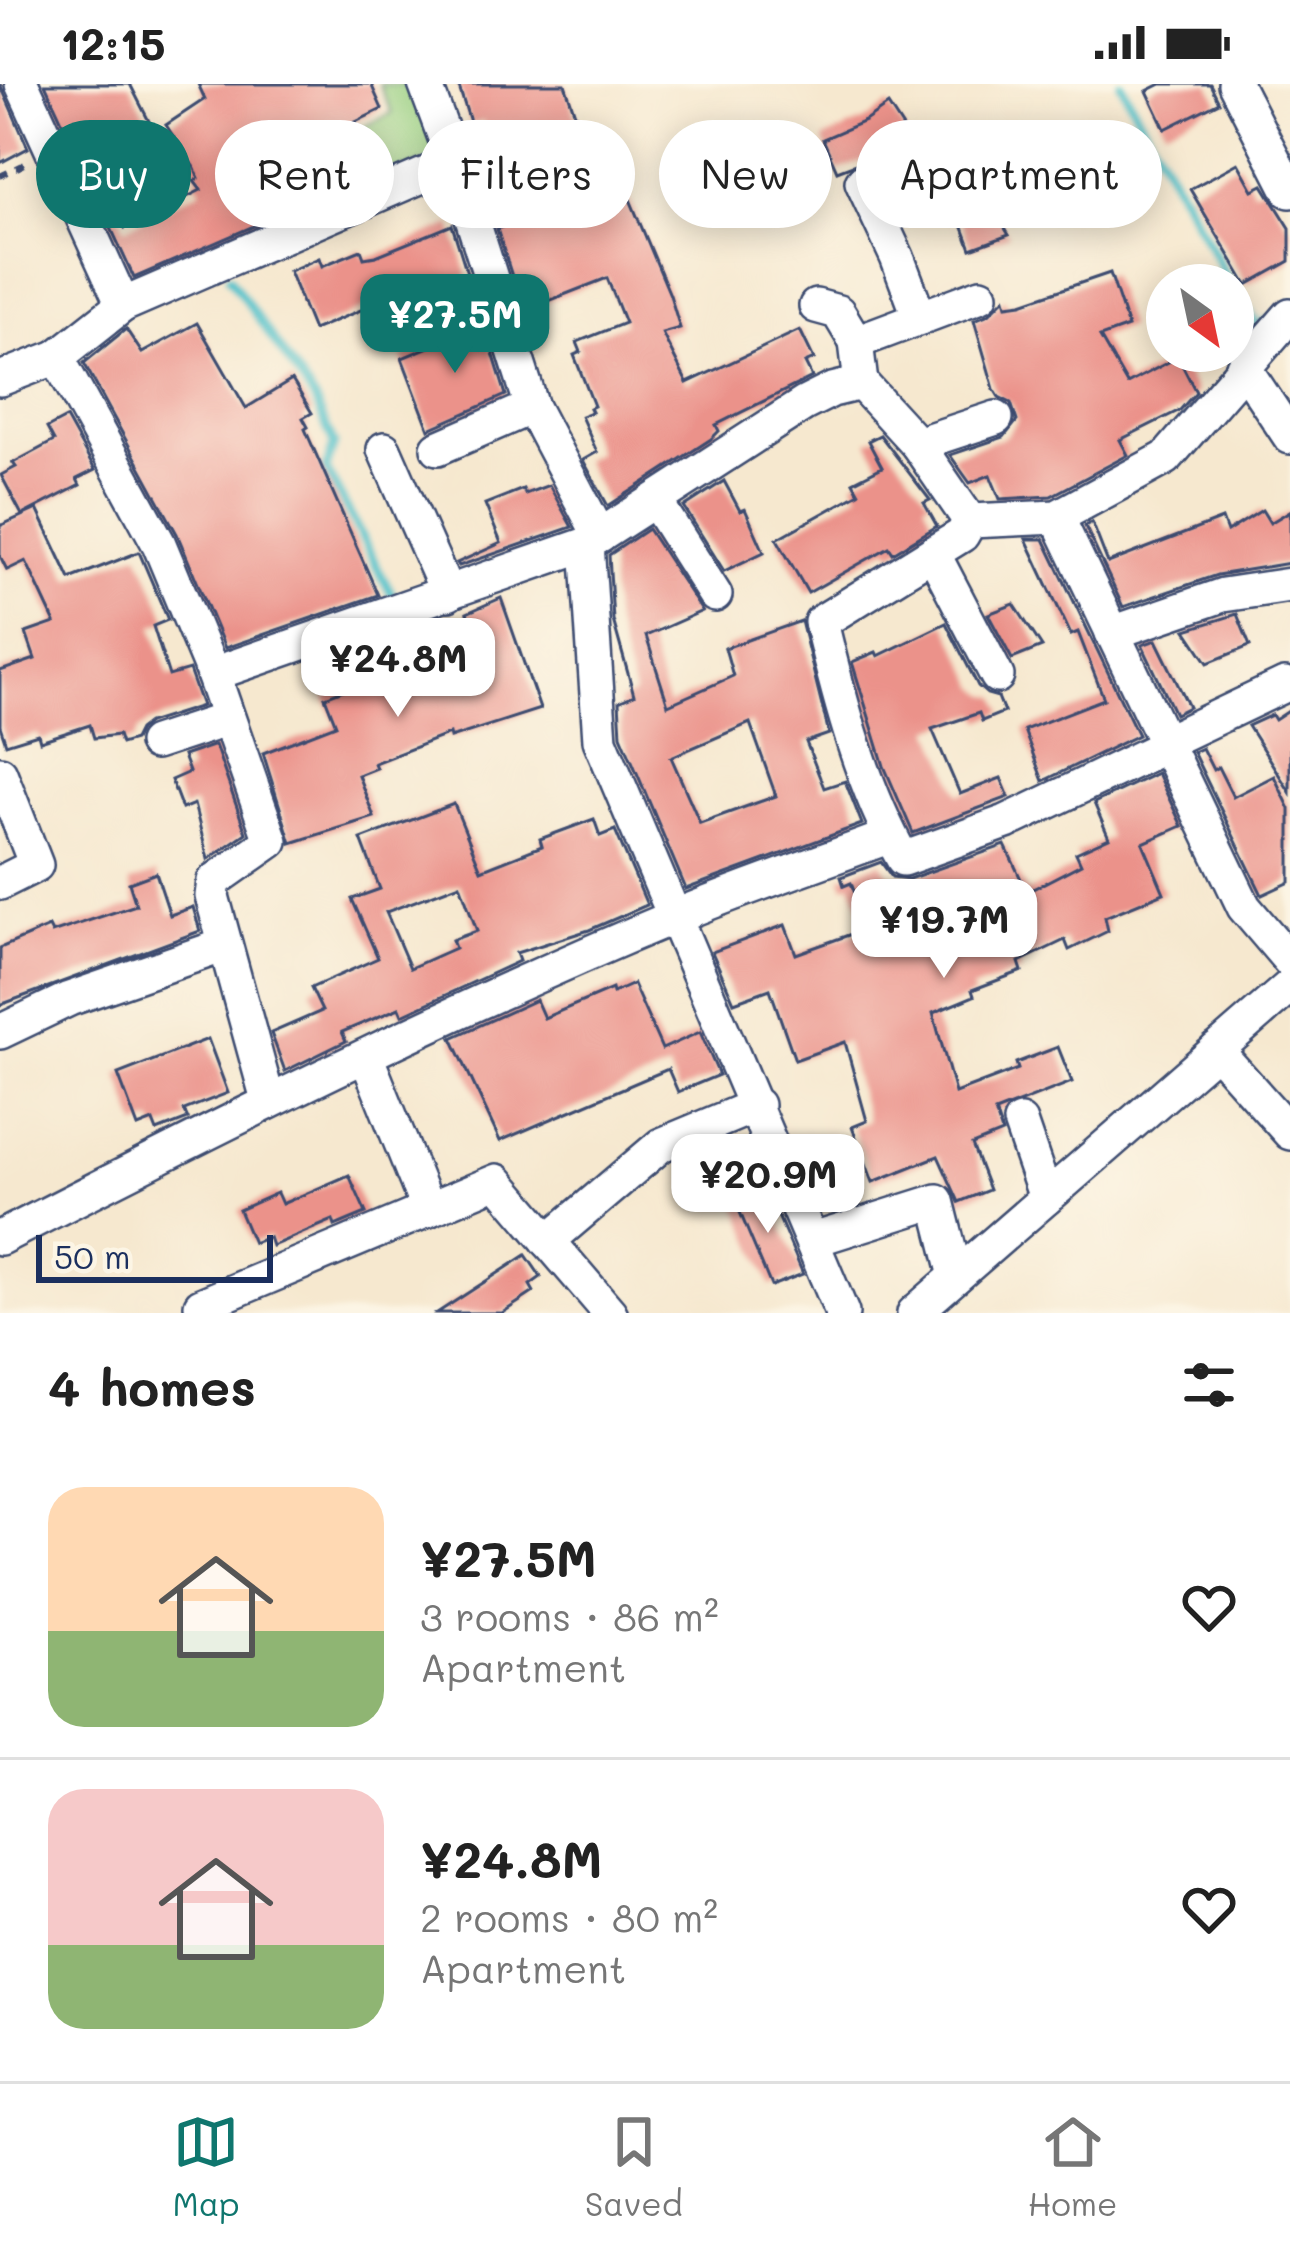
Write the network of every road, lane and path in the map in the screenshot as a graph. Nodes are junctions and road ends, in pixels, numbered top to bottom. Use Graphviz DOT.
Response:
graph roads {
  1 [pos="22,84"];
  2 [pos="425,84"];
  3 [pos="1235,84"];
  4 [pos="438,120"];
  5 [pos="1277,134"];
  6 [pos="418,178"];
  7 [pos="1290,190"];
  8 [pos="475,228"];
  9 [pos="884,228"];
  10 [pos="981,295"];
  11 [pos="123,305"];
  12 [pos="816,306"];
  13 [pos="1290,315"];
  14 [pos="920,318"];
  15 [pos="856,342"];
  16 [pos="1254,354"];
  17 [pos="56,357"];
  18 [pos="1238,372"];
  19 [pos="1247,372"];
  20 [pos="0,379"];
  21 [pos="861,383"];
  22 [pos="532,407"];
  23 [pos="996,418"];
  24 [pos="1290,437"];
  25 [pos="917,444"];
  26 [pos="384,448"];
  27 [pos="438,448"];
  28 [pos="656,502"];
  29 [pos="1057,517"];
  30 [pos="970,521"];
  31 [pos="594,540"];
  32 [pos="933,553"];
  33 [pos="1290,585"];
  34 [pos="448,594"];
  35 [pos="715,595"];
  36 [pos="1112,632"];
  37 [pos="213,674"];
  38 [pos="998,676"];
  39 [pos="1285,685"];
  40 [pos="227,718"];
  41 [pos="155,743"];
  42 [pos="1164,745"];
  43 [pos="0,773"];
  44 [pos="890,836"];
  45 [pos="0,883"];
  46 [pos="677,915"];
  47 [pos="226,944"];
  48 [pos="1290,961"];
  49 [pos="1290,986"];
  50 [pos="0,1032"];
  51 [pos="1216,1050"];
  52 [pos="366,1056"];
  53 [pos="268,1100"];
  54 [pos="757,1105"];
  55 [pos="1021,1122"];
  56 [pos="1290,1133"];
  57 [pos="1046,1198"];
  58 [pos="428,1210"];
  59 [pos="0,1238"];
  60 [pos="813,1240"];
  61 [pos="548,1241"];
  62 [pos="956,1276"];
  63 [pos="195,1310"];
  64 [pos="598,1310"];
  65 [pos="842,1313"];
  66 [pos="914,1313"];
  1 -- 11 [label="street"];
  2 -- 4 [label="street"];
  3 -- 5 [label="street"];
  5 -- 7 [label="street"];
  6 -- 11 [label="street"];
  8 -- 22 [label="street"];
  9 -- 14 [label="street"];
  10 -- 14 [label="street"];
  11 -- 17 [label="street"];
  12 -- 15 [label="street"];
  13 -- 16 [label="street"];
  14 -- 15 [label="street"];
  15 -- 21 [label="street"];
  17 -- 20 [label="street"];
  17 -- 37 [label="street"];
  18 -- 29 [label="street"];
  19 -- 24 [label="street"];
  21 -- 25 [label="street"];
  21 -- 28 [label="street"];
  22 -- 27 [label="street"];
  22 -- 31 [label="street"];
  23 -- 25 [label="street"];
  25 -- 30 [label="street"];
  26 -- 34 [label="street"];
  28 -- 31 [label="street"];
  28 -- 35 [label="street"];
  29 -- 30 [label="street"];
  29 -- 36 [label="street"];
  30 -- 32 [label="street"];
  31 -- 34 [label="street"];
  31 -- 46 [label="street"];
  32 -- 38 [label="street"];
  32 -- 44 [label="street"];
  33 -- 36 [label="street"];
  34 -- 37 [label="street"];
  36 -- 42 [label="street"];
  37 -- 40 [label="street"];
  39 -- 42 [label="street"];
  40 -- 41 [label="street"];
  40 -- 47 [label="street"];
  42 -- 44 [label="street"];
  42 -- 48 [label="street"];
  43 -- 45 [label="street"];
  44 -- 46 [label="street"];
  46 -- 52 [label="street"];
  46 -- 54 [label="street"];
  47 -- 50 [label="street"];
  47 -- 53 [label="street"];
  49 -- 51 [label="street"];
  51 -- 56 [label="street"];
  51 -- 57 [label="street"];
  52 -- 53 [label="street"];
  52 -- 58 [label="street"];
  53 -- 59 [label="street"];
  54 -- 60 [label="street"];
  54 -- 61 [label="street"];
  55 -- 57 [label="street"];
  57 -- 62 [label="street"];
  58 -- 61 [label="street"];
  58 -- 63 [label="street"];
  60 -- 62 [label="street"];
  60 -- 65 [label="street"];
  61 -- 64 [label="street"];
  62 -- 66 [label="street"];
}
